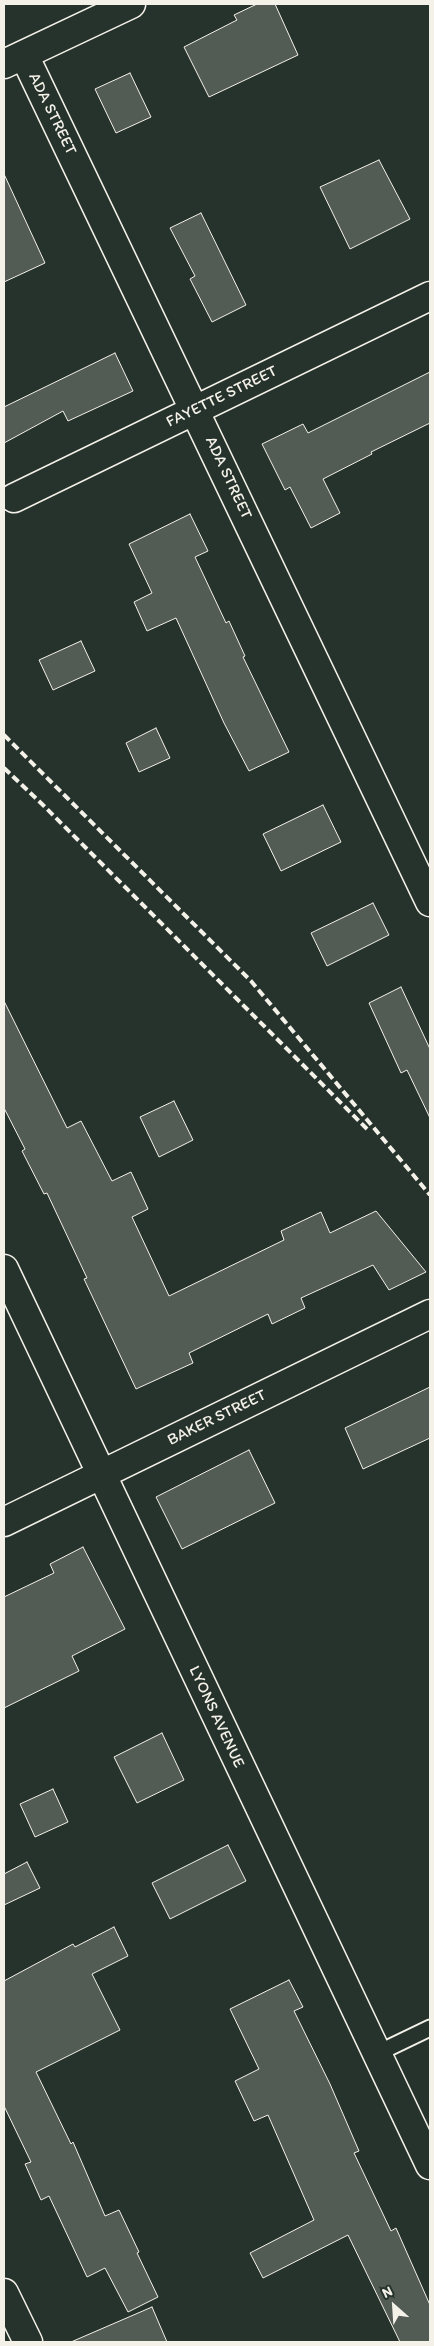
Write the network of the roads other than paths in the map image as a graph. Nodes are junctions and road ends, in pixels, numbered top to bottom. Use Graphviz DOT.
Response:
graph roads {
  1 [pos="131,4"];
  2 [pos="14,60"];
  3 [pos="430,296"];
  4 [pos="195,409"];
  5 [pos="14,498"];
  6 [pos="430,902"];
  7 [pos="4,1269"];
  8 [pos="430,1314"];
  9 [pos="102,1475"];
  10 [pos="4,1522"];
  11 [pos="430,2028"];
  12 [pos="376,2054"];
  13 [pos="430,2165"];
  14 [pos="4,2293"];
  15 [pos="28,2342"];
  1 -- 2 [label="street"];
  2 -- 4 [label="street, ADA STREET"];
  3 -- 4 [label="street, FAYETTE STREET"];
  4 -- 5 [label="street, FAYETTE STREET"];
  4 -- 6 [label="street, ADA STREET"];
  7 -- 9 [label="street, LYONS AVENUE"];
  8 -- 9 [label="street, BAKER STREET"];
  9 -- 10 [label="street, BAKER STREET"];
  9 -- 12 [label="street, LYONS AVENUE"];
  11 -- 12 [label="lane"];
  12 -- 13 [label="street, LYONS AVENUE"];
  14 -- 15 [label="street"];
}
